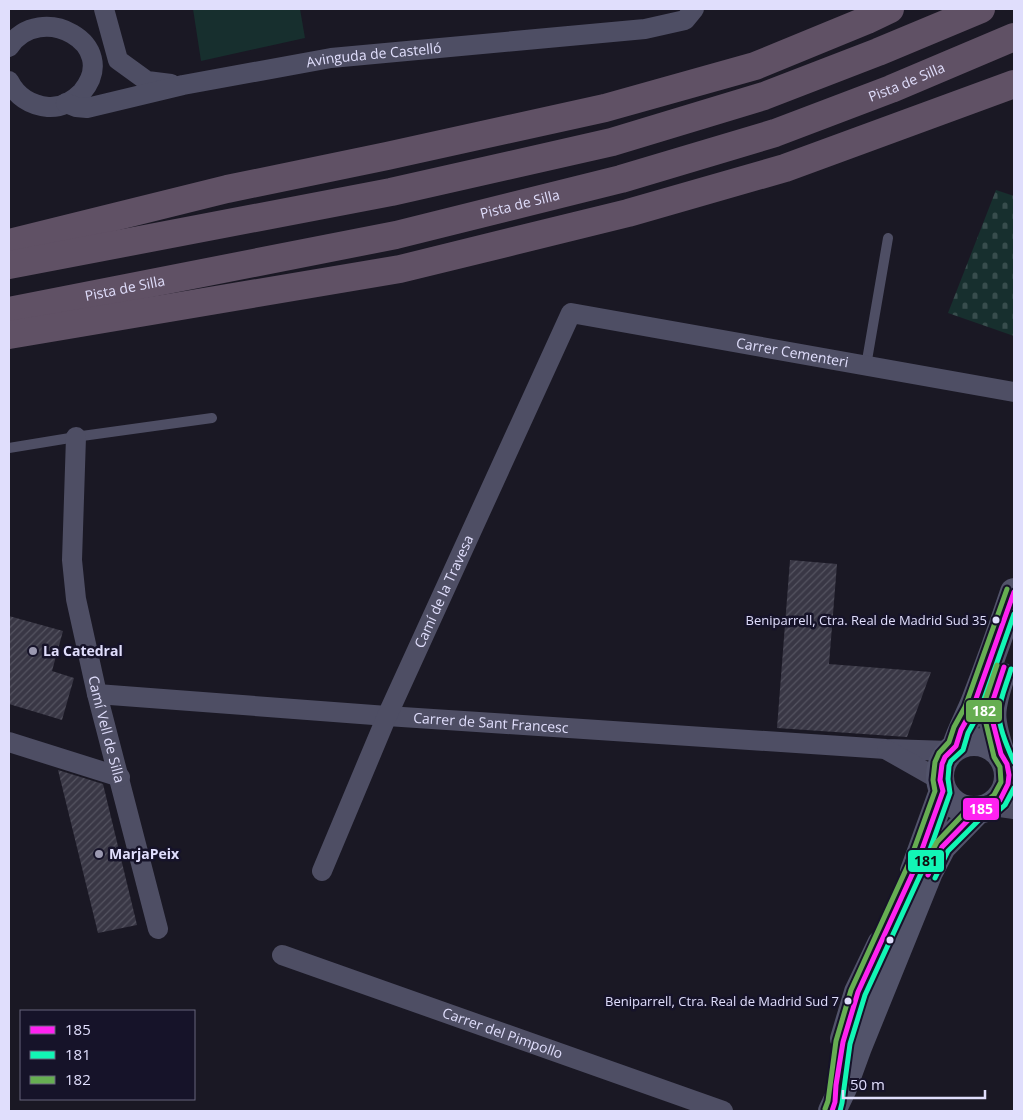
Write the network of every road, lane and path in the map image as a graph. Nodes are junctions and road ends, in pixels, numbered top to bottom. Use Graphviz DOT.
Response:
graph roads {
  1 [pos="890,9"];
  2 [pos="981,9"];
  3 [pos="104,11"];
  4 [pos="689,14"];
  5 [pos="62,15"];
  6 [pos="1014,37"];
  7 [pos="84,39"];
  8 [pos="9,46"];
  9 [pos="9,81"];
  10 [pos="1014,84"];
  11 [pos="183,85"];
  12 [pos="66,104"];
  13 [pos="888,238"];
  14 [pos="9,243"];
  15 [pos="9,265"];
  16 [pos="9,311"];
  17 [pos="570,313"];
  18 [pos="9,335"];
  19 [pos="866,366"];
  20 [pos="1014,392"];
  21 [pos="212,418"];
  22 [pos="76,437"];
  23 [pos="9,448"];
  24 [pos="1014,592"];
  25 [pos="1014,637"];
  26 [pos="97,694"];
  27 [pos="387,716"];
  28 [pos="9,742"];
  29 [pos="886,749"];
  30 [pos="953,749"];
  31 [pos="1008,770"];
  32 [pos="120,777"];
  33 [pos="941,785"];
  34 [pos="995,808"];
  35 [pos="322,871"];
  36 [pos="158,929"];
  37 [pos="282,955"];
  38 [pos="834,1107"];
  39 [pos="723,1111"];
  1 -- 14 [label="highway"];
  2 -- 15 [label="highway"];
  3 -- 7 [label="street"];
  3 -- 11 [label="street"];
  4 -- 11 [label="street, Avinguda de Castelló"];
  5 -- 7 [label="street"];
  5 -- 8 [label="street"];
  6 -- 16 [label="highway, Pista de Silla"];
  7 -- 12 [label="street"];
  9 -- 12 [label="street, Avinguda de Castelló"];
  10 -- 18 [label="highway"];
  11 -- 12 [label="street, Avinguda de Castelló"];
  13 -- 19 [label="lane"];
  17 -- 19 [label="street, Carrer Cementeri"];
  17 -- 27 [label="street, Camí de la Travesa"];
  19 -- 20 [label="street, Carrer Cementeri"];
  21 -- 22 [label="lane"];
  22 -- 23 [label="lane"];
  22 -- 26 [label="street, Camí Vell de Silla"];
  24 -- 30 [label="street"];
  25 -- 31 [label="street"];
  26 -- 27 [label="street, Carrer de Sant Francesc"];
  26 -- 32 [label="street, Camí Vell de Silla"];
  27 -- 29 [label="street, Carrer de Sant Francesc"];
  27 -- 35 [label="street, Camí de la Travesa"];
  28 -- 32 [label="street"];
  29 -- 30 [label="street, Carrer de Sant Francesc"];
  29 -- 33 [label="street, Carrer de Sant Francesc"];
  30 -- 31 [label="street"];
  30 -- 33 [label="street"];
  31 -- 34 [label="street"];
  32 -- 36 [label="street, Camí Vell de Silla"];
  33 -- 34 [label="street"];
  33 -- 38 [label="street"];
  34 -- 38 [label="street"];
  37 -- 39 [label="street, Carrer del Pimpollo"];
}
